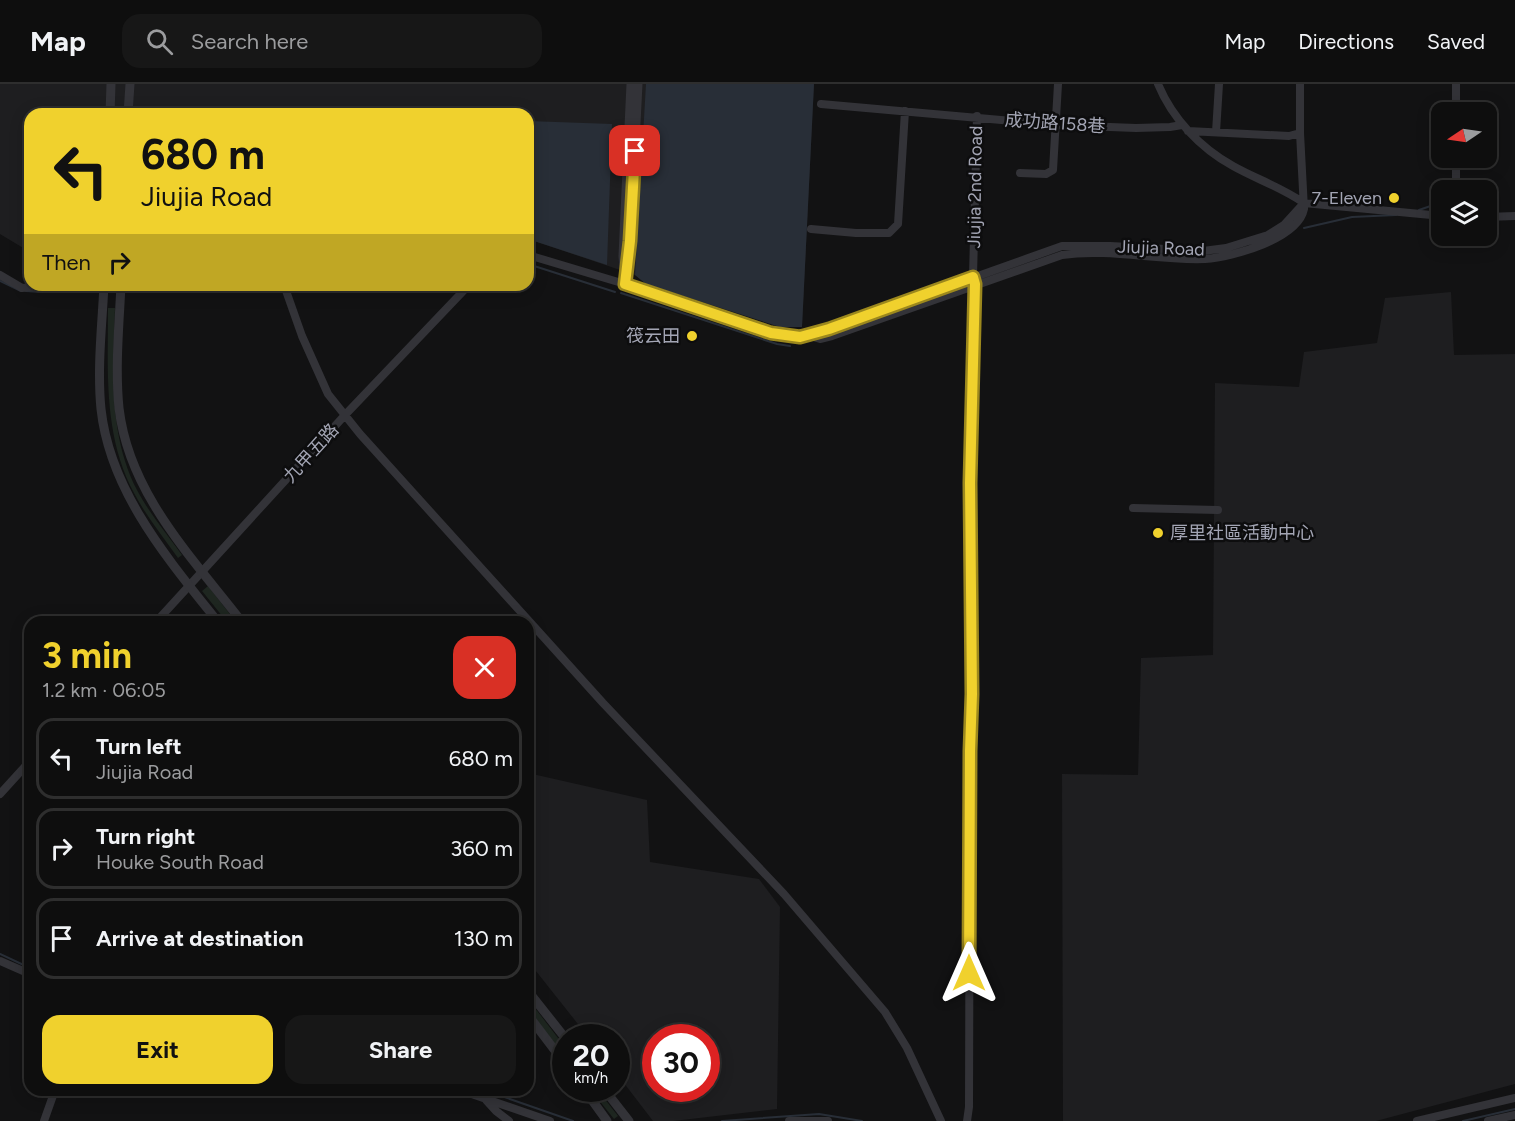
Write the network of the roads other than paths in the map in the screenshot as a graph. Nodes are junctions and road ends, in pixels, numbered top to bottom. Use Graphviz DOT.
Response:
graph roads {
  1 [pos="111,84"];
  2 [pos="130,84"];
  3 [pos="631,84"];
  4 [pos="638,84"];
  5 [pos="1058,84"];
  6 [pos="1158,84"];
  7 [pos="1219,84"];
  8 [pos="1300,84"];
  9 [pos="1456,84"];
  10 [pos="1456,102"];
  11 [pos="821,104"];
  12 [pos="110,108"];
  13 [pos="128,108"];
  14 [pos="905,111"];
  15 [pos="977,116"];
  16 [pos="1057,125"];
  17 [pos="1185,128"];
  18 [pos="1216,132"];
  19 [pos="1300,133"];
  20 [pos="1020,173"];
  21 [pos="1304,203"];
  22 [pos="1431,215"];
  23 [pos="1515,216"];
  24 [pos="1497,217"];
  25 [pos="811,229"];
  26 [pos="534,257"];
  27 [pos="0,275"];
  28 [pos="974,281"];
  29 [pos="625,284"];
  30 [pos="24,288"];
  31 [pos="104,291"];
  32 [pos="120,291"];
  33 [pos="286,291"];
  34 [pos="463,291"];
  35 [pos="345,415"];
  36 [pos="1133,508"];
  37 [pos="1218,510"];
  38 [pos="203,572"];
  39 [pos="189,586"];
  40 [pos="162,616"];
  41 [pos="213,616"];
  42 [pos="237,616"];
  43 [pos="524,616"];
  44 [pos="534,627"];
  45 [pos="24,768"];
  46 [pos="0,794"];
  47 [pos="0,961"];
  48 [pos="24,971"];
  49 [pos="534,999"];
  50 [pos="534,1023"];
  51 [pos="554,1024"];
  52 [pos="552,1047"];
  53 [pos="53,1096"];
  54 [pos="479,1096"];
  55 [pos="485,1098"];
  56 [pos="1515,1098"];
  57 [pos="593,1102"];
  58 [pos="614,1102"];
  59 [pos="1515,1115"];
  60 [pos="44,1121"];
  61 [pos="509,1121"];
  62 [pos="550,1121"];
  63 [pos="607,1121"];
  64 [pos="629,1121"];
  65 [pos="789,1121"];
  66 [pos="828,1121"];
  67 [pos="941,1121"];
  68 [pos="967,1121"];
  69 [pos="1417,1121"];
  70 [pos="1488,1121"];
  1 -- 12 [label="street"];
  2 -- 13 [label="street"];
  3 -- 29 [label="street"];
  4 -- 29 [label="street"];
  5 -- 16 [label="street"];
  6 -- 17 [label="street"];
  7 -- 18 [label="street"];
  8 -- 19 [label="street"];
  9 -- 10 [label="street"];
  11 -- 14 [label="street, 成功路158巷"];
  14 -- 15 [label="street, 成功路158巷"];
  14 -- 25 [label="street"];
  15 -- 16 [label="street, 成功路158巷"];
  15 -- 28 [label="street, Jiujia 2nd Road"];
  16 -- 17 [label="street, 成功路158巷"];
  16 -- 20 [label="street"];
  17 -- 18 [label="street, 成功路158巷"];
  17 -- 21 [label="street"];
  18 -- 19 [label="street, 成功路158巷"];
  19 -- 21 [label="street"];
  21 -- 22 [label="street"];
  21 -- 28 [label="street, Jiujia Road"];
  23 -- 24 [label="street"];
  26 -- 29 [label="street, Jiujia Road"];
  27 -- 30 [label="street"];
  28 -- 29 [label="street, Jiujia Road"];
  28 -- 68 [label="street, Jiujia 2nd Road"];
  31 -- 39 [label="street"];
  32 -- 38 [label="street"];
  33 -- 35 [label="street"];
  34 -- 35 [label="street, 九甲五路"];
  35 -- 38 [label="street, 九甲五路"];
  35 -- 43 [label="street"];
  36 -- 37 [label="street"];
  38 -- 39 [label="street, 九甲五路"];
  38 -- 42 [label="street"];
  39 -- 40 [label="street, 九甲五路"];
  39 -- 41 [label="street"];
  44 -- 67 [label="street"];
  45 -- 46 [label="street"];
  47 -- 48 [label="street"];
  49 -- 51 [label="street"];
  50 -- 52 [label="street"];
  53 -- 60 [label="street"];
  54 -- 55 [label="street"];
  55 -- 61 [label="street"];
  55 -- 62 [label="street"];
  56 -- 69 [label="street"];
  57 -- 63 [label="street"];
  58 -- 64 [label="street"];
  59 -- 70 [label="street"];
  65 -- 66 [label="street"];
}
